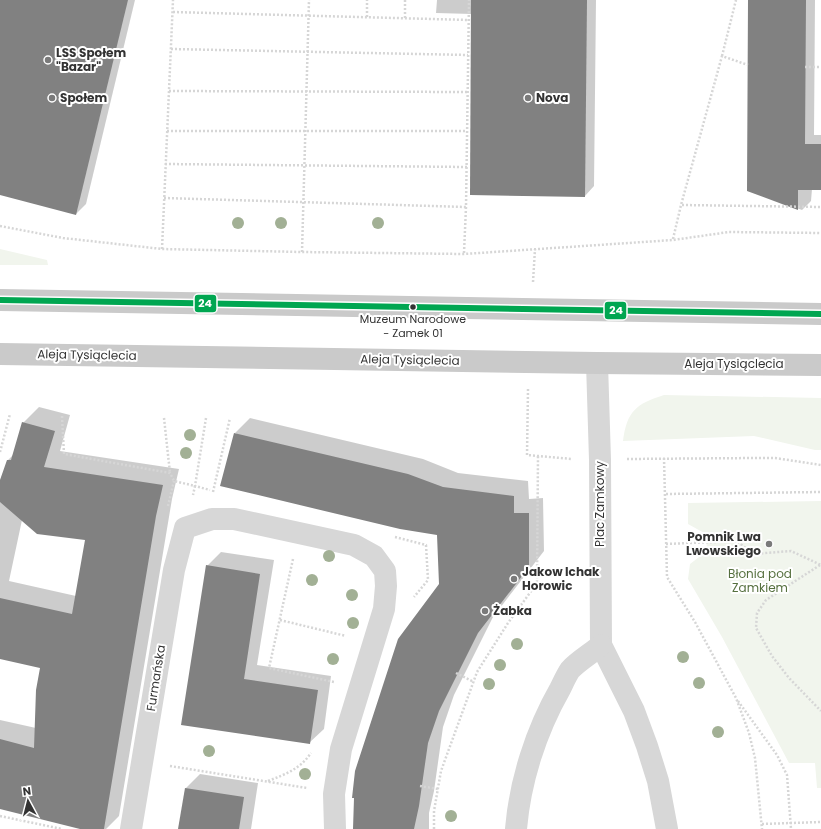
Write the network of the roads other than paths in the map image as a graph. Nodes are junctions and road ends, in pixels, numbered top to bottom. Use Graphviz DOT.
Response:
graph roads {
  1 [pos="0,300"];
  2 [pos="821,314"];
  3 [pos="0,354"];
  4 [pos="597,363"];
  5 [pos="821,365"];
  6 [pos="601,645"];
  7 [pos="131,829"];
  8 [pos="335,829"];
  9 [pos="516,829"];
  10 [pos="667,829"];
  1 -- 2 [label="main road"];
  3 -- 4 [label="main road, Aleja Tysiąclecia"];
  4 -- 5 [label="main road, Aleja Tysiąclecia"];
  4 -- 6 [label="street, Plac Zamkowy"];
  6 -- 9 [label="street"];
  6 -- 10 [label="street, Plac Zamkowy"];
  7 -- 8 [label="street, Furmańska"];
}
